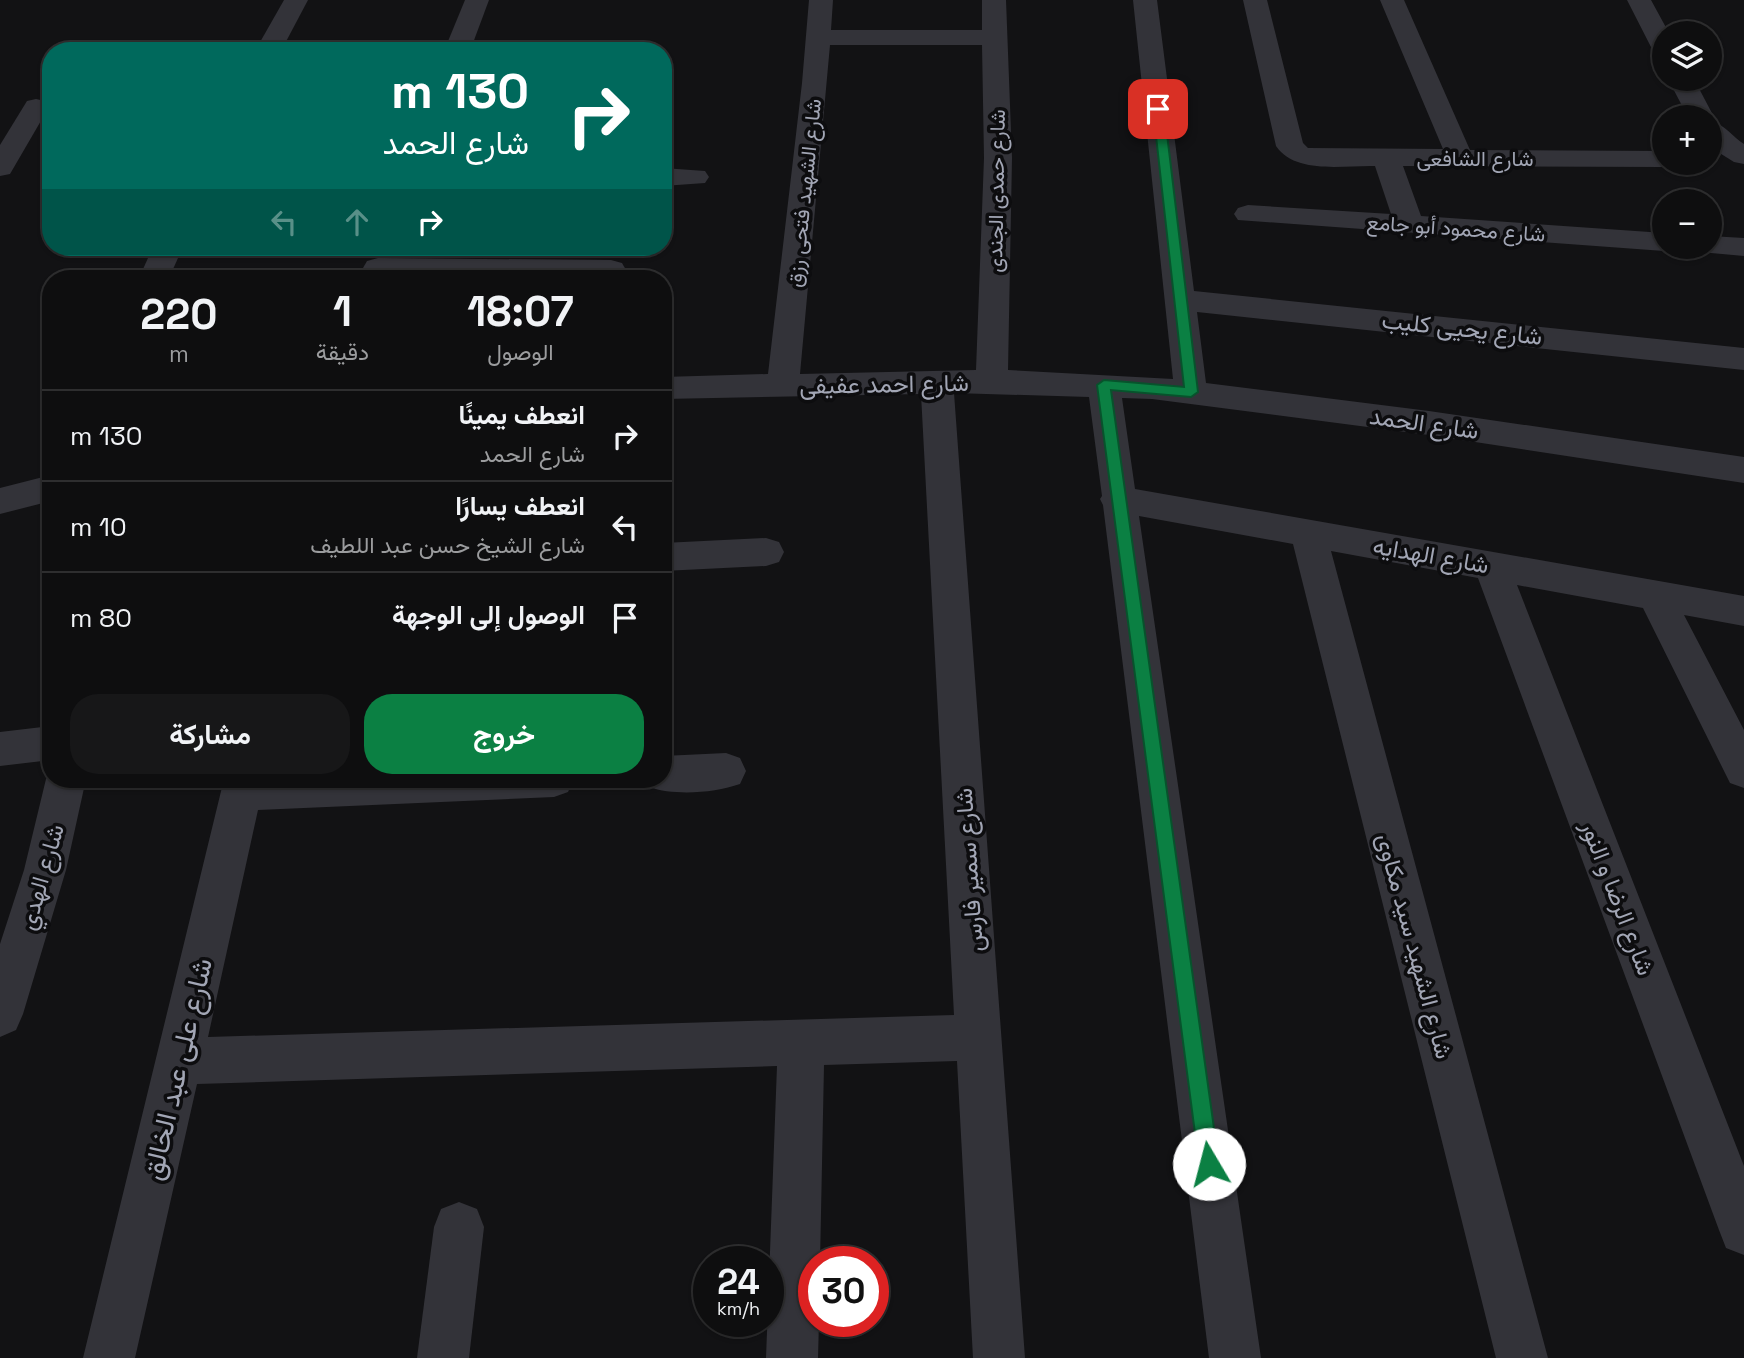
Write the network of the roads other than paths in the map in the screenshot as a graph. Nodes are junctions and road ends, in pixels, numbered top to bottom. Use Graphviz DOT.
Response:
graph roads {
  1 [pos="296,0"];
  2 [pos="477,0"];
  3 [pos="821,0"];
  4 [pos="994,0"];
  5 [pos="1145,0"];
  6 [pos="1255,0"];
  7 [pos="1392,0"];
  8 [pos="1639,0"];
  9 [pos="1652,24"];
  10 [pos="996,37"];
  11 [pos="819,38"];
  12 [pos="273,42"];
  13 [pos="461,42"];
  14 [pos="42,106"];
  15 [pos="42,107"];
  16 [pos="0,110"];
  17 [pos="1722,142"];
  18 [pos="1386,157"];
  19 [pos="1460,158"];
  20 [pos="1744,158"];
  21 [pos="1652,159"];
  22 [pos="1722,159"];
  23 [pos="0,168"];
  24 [pos="672,177"];
  25 [pos="695,177"];
  26 [pos="1248,214"];
  27 [pos="1409,225"];
  28 [pos="1652,241"];
  29 [pos="1722,246"];
  30 [pos="1744,247"];
  31 [pos="379,264"];
  32 [pos="611,270"];
  33 [pos="1181,300"];
  34 [pos="1744,359"];
  35 [pos="992,381"];
  36 [pos="937,382"];
  37 [pos="1104,385"];
  38 [pos="783,386"];
  39 [pos="672,388"];
  40 [pos="1191,392"];
  41 [pos="1744,470"];
  42 [pos="42,490"];
  43 [pos="1117,499"];
  44 [pos="0,500"];
  45 [pos="1308,533"];
  46 [pos="766,552"];
  47 [pos="672,557"];
  48 [pos="1492,566"];
  49 [pos="1655,595"];
  50 [pos="1744,611"];
  51 [pos="42,744"];
  52 [pos="0,749"];
  53 [pos="1744,770"];
  54 [pos="726,771"];
  55 [pos="672,774"];
  56 [pos="64,788"];
  57 [pos="242,788"];
  58 [pos="0,1014"];
  59 [pos="979,1037"];
  60 [pos="801,1044"];
  61 [pos="179,1061"];
  62 [pos="459,1227"];
  63 [pos="1744,1230"];
  64 [pos="109,1358"];
  65 [pos="443,1358"];
  66 [pos="792,1358"];
  67 [pos="999,1358"];
  68 [pos="1235,1358"];
  69 [pos="1522,1358"];
  1 -- 12 [label="street"];
  2 -- 13 [label="street"];
  3 -- 11 [label="street, شارع الشهيد فتحى رزق"];
  4 -- 10 [label="street, شارع حمدى الجندى"];
  5 -- 33 [label="street"];
  6 -- 18 [label="street, شارع الشافعى"];
  7 -- 19 [label="street"];
  8 -- 9 [label="street"];
  10 -- 11 [label="street"];
  10 -- 35 [label="street, شارع حمدى الجندى"];
  11 -- 38 [label="street, شارع الشهيد فتحى رزق"];
  14 -- 16 [label="street"];
  15 -- 23 [label="street"];
  17 -- 20 [label="street"];
  18 -- 19 [label="street, شارع الشافعى"];
  18 -- 27 [label="street"];
  19 -- 21 [label="street, شارع الشافعى"];
  20 -- 22 [label="street"];
  24 -- 25 [label="street"];
  26 -- 27 [label="street, شارع محمود أبو جامع"];
  27 -- 28 [label="street, شارع محمود أبو جامع"];
  29 -- 30 [label="street"];
  31 -- 32 [label="street"];
  33 -- 34 [label="street, شارع يحيى كليب"];
  33 -- 40 [label="street"];
  35 -- 36 [label="street, شارع احمد عفيفى"];
  35 -- 37 [label="street, شارع احمد عفيفى"];
  36 -- 38 [label="street, شارع احمد عفيفى"];
  36 -- 59 [label="street, شارع سمير فارس"];
  37 -- 40 [label="street, شارع الحمد"];
  37 -- 43 [label="street"];
  38 -- 39 [label="street, شارع احمد عفيفى"];
  40 -- 41 [label="street, شارع الحمد"];
  42 -- 44 [label="street"];
  43 -- 45 [label="street, شارع الهدايه"];
  43 -- 68 [label="street"];
  45 -- 48 [label="street, شارع الهدايه"];
  45 -- 69 [label="street, شارع الشهيد سيد مكاوى"];
  46 -- 47 [label="street"];
  48 -- 49 [label="street, شارع الهدايه"];
  48 -- 63 [label="street, شارع الرضا و النور"];
  49 -- 50 [label="street, شارع الهدايه"];
  49 -- 53 [label="street"];
  51 -- 52 [label="street"];
  54 -- 55 [label="street"];
  56 -- 58 [label="street, شارع الهدي"];
  57 -- 61 [label="street, شارع على عبد الخالق"];
  59 -- 60 [label="street"];
  59 -- 67 [label="street, شارع سمير فارس"];
  60 -- 61 [label="street"];
  60 -- 66 [label="street"];
  61 -- 64 [label="street, شارع على عبد الخالق"];
  62 -- 65 [label="street"];
}
